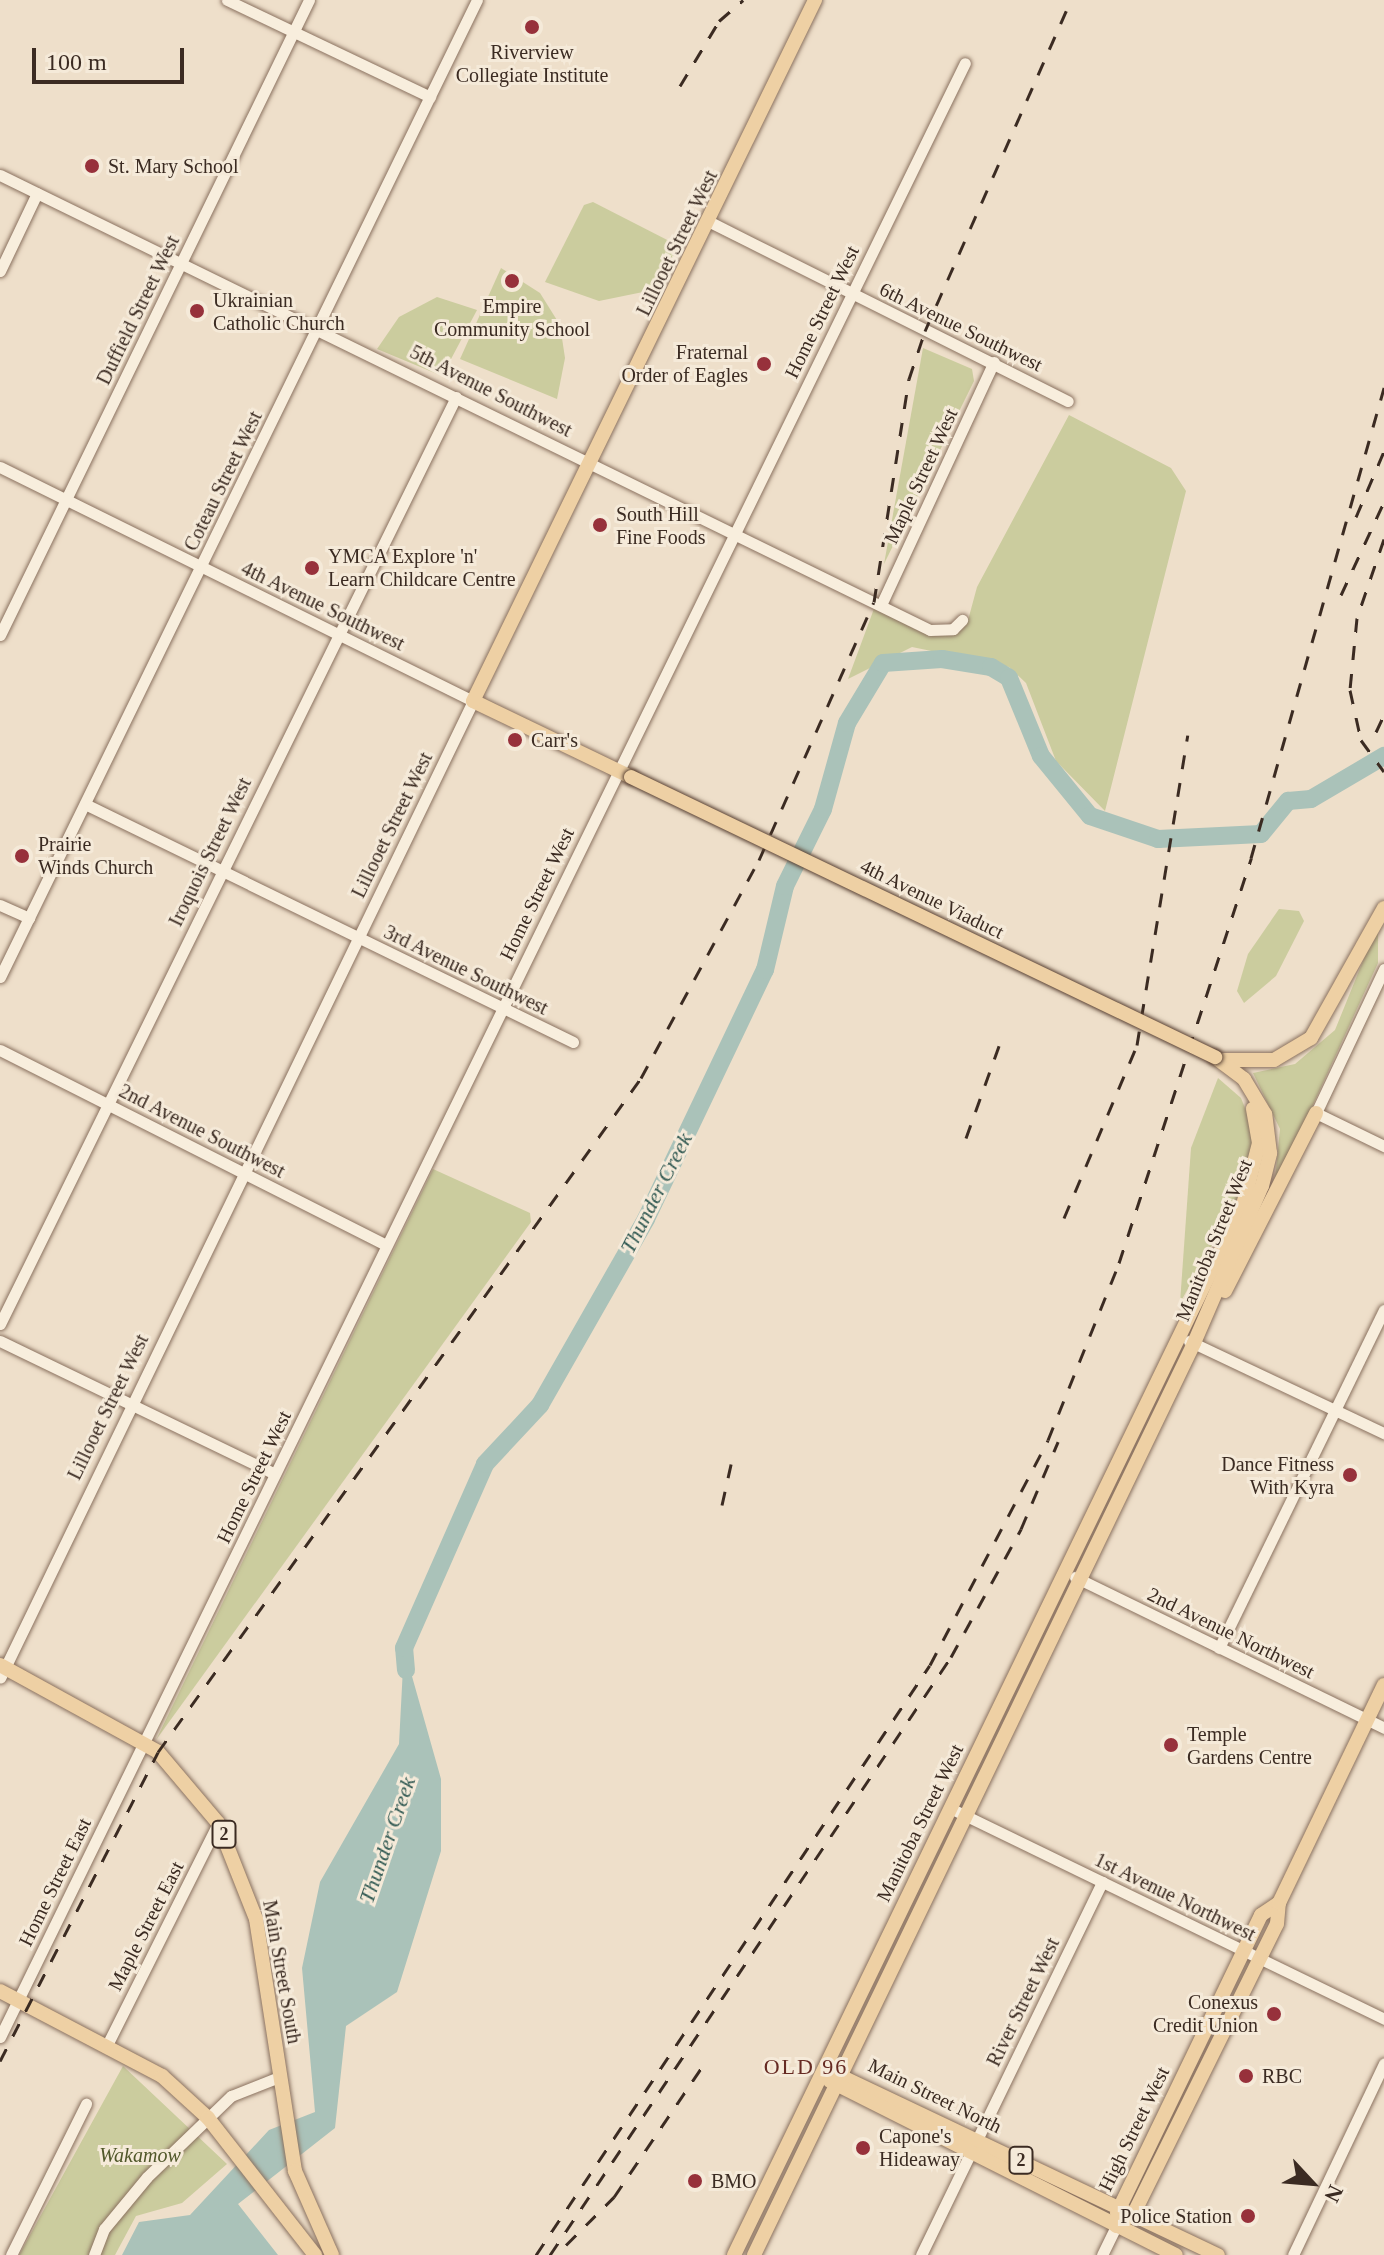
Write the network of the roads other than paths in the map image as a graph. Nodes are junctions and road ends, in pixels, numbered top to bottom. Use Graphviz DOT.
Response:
graph roads {
  1 [pos="227,0"];
  2 [pos="309,0"];
  3 [pos="477,0"];
  4 [pos="815,0"];
  5 [pos="294,31"];
  6 [pos="965,63"];
  7 [pos="430,97"];
  8 [pos="0,175"];
  9 [pos="37,193"];
  10 [pos="710,222"];
  11 [pos="181,263"];
  12 [pos="0,271"];
  13 [pos="851,293"];
  14 [pos="318,329"];
  15 [pos="994,362"];
  16 [pos="456,397"];
  17 [pos="1068,401"];
  18 [pos="591,462"];
  19 [pos="0,467"];
  20 [pos="66,499"];
  21 [pos="732,538"];
  22 [pos="199,569"];
  23 [pos="881,605"];
  24 [pos="962,620"];
  25 [pos="336,634"];
  26 [pos="0,635"];
  27 [pos="473,701"];
  28 [pos="624,773"];
  29 [pos="85,804"];
  30 [pos="221,870"];
  31 [pos="0,905"];
  32 [pos="1384,908"];
  33 [pos="29,918"];
  34 [pos="360,937"];
  35 [pos="1383,969"];
  36 [pos="0,977"];
  37 [pos="502,1007"];
  38 [pos="573,1042"];
  39 [pos="0,1050"];
  40 [pos="1219,1058"];
  41 [pos="107,1103"];
  42 [pos="1316,1113"];
  43 [pos="1384,1146"];
  44 [pos="246,1173"];
  45 [pos="386,1245"];
  46 [pos="1384,1310"];
  47 [pos="0,1324"];
  48 [pos="1178,1335"];
  49 [pos="0,1341"];
  50 [pos="1194,1343"];
  51 [pos="130,1407"];
  52 [pos="1334,1412"];
  53 [pos="1384,1433"];
  54 [pos="275,1474"];
  55 [pos="1062,1570"];
  56 [pos="1081,1580"];
  57 [pos="1219,1648"];
  58 [pos="2,1670"];
  59 [pos="1384,1685"];
  60 [pos="1368,1720"];
  61 [pos="1384,1728"];
  62 [pos="147,1744"];
  63 [pos="950,1808"];
  64 [pos="968,1816"];
  65 [pos="218,1823"];
  66 [pos="1102,1882"];
  67 [pos="1279,1903"];
  68 [pos="1243,1951"];
  69 [pos="1260,1959"];
  70 [pos="0,1991"];
  71 [pos="18,2000"];
  72 [pos="1384,2019"];
  73 [pos="0,2037"];
  74 [pos="107,2045"];
  75 [pos="1384,2063"];
  76 [pos="822,2071"];
  77 [pos="843,2074"];
  78 [pos="279,2077"];
  79 [pos="836,2088"];
  80 [pos="86,2104"];
  81 [pos="208,2118"];
  82 [pos="977,2139"];
  83 [pos="969,2155"];
  84 [pos="1118,2206"];
  85 [pos="1134,2213"];
  86 [pos="1116,2226"];
  87 [pos="11,2255"];
  88 [pos="94,2255"];
  89 [pos="315,2255"];
  90 [pos="332,2255"];
  91 [pos="734,2255"];
  92 [pos="754,2255"];
  93 [pos="921,2255"];
  94 [pos="1102,2255"];
  95 [pos="1176,2255"];
  96 [pos="1218,2255"];
  97 [pos="1293,2255"];
  1 -- 5 [label="street"];
  2 -- 5 [label="street, Duffield Street West"];
  3 -- 7 [label="street, Coteau Street West"];
  4 -- 10 [label="main road, Lillooet Street West"];
  5 -- 7 [label="street"];
  5 -- 11 [label="street, Duffield Street West"];
  6 -- 13 [label="street, Home Street West"];
  7 -- 14 [label="street, Coteau Street West"];
  8 -- 9 [label="street, 5th Avenue Southwest"];
  9 -- 11 [label="street, 5th Avenue Southwest"];
  9 -- 12 [label="street"];
  10 -- 13 [label="street, 6th Avenue Southwest"];
  10 -- 18 [label="main road, Lillooet Street West"];
  11 -- 14 [label="street, 5th Avenue Southwest"];
  11 -- 20 [label="street, Duffield Street West"];
  13 -- 15 [label="street, 6th Avenue Southwest"];
  13 -- 21 [label="street, Home Street West"];
  14 -- 16 [label="street, 5th Avenue Southwest"];
  14 -- 22 [label="street, Coteau Street West"];
  15 -- 17 [label="street, 6th Avenue Southwest"];
  15 -- 23 [label="street, Maple Street West"];
  16 -- 18 [label="street, 5th Avenue Southwest"];
  16 -- 25 [label="street, Iroquois Street West"];
  18 -- 21 [label="street, 5th Avenue Southwest"];
  18 -- 27 [label="main road, Lillooet Street West"];
  19 -- 20 [label="street, 4th Avenue Southwest"];
  20 -- 22 [label="street, 4th Avenue Southwest"];
  20 -- 26 [label="street, Duffield Street West"];
  21 -- 23 [label="street, 5th Avenue Southwest"];
  21 -- 28 [label="street, Home Street West"];
  22 -- 25 [label="street, 4th Avenue Southwest"];
  22 -- 29 [label="street, Coteau Street West"];
  23 -- 24 [label="street, 5th Avenue Southwest"];
  25 -- 27 [label="street, 4th Avenue Southwest"];
  25 -- 30 [label="street, Iroquois Street West"];
  27 -- 28 [label="main road, 4th Avenue Southwest"];
  27 -- 34 [label="street, Lillooet Street West"];
  28 -- 37 [label="street, Home Street West"];
  28 -- 40 [label="main road, 4th Avenue Viaduct, bridge"];
  29 -- 30 [label="street, 3rd Avenue Southwest"];
  29 -- 33 [label="street, Coteau Street West"];
  30 -- 34 [label="street, 3rd Avenue Southwest"];
  30 -- 41 [label="street, Iroquois Street West"];
  31 -- 33 [label="street"];
  32 -- 40 [label="main road"];
  33 -- 36 [label="street, Coteau Street West"];
  34 -- 37 [label="street, 3rd Avenue Southwest"];
  34 -- 44 [label="street, Lillooet Street West"];
  35 -- 42 [label="street"];
  37 -- 38 [label="street, 3rd Avenue Southwest"];
  37 -- 45 [label="street, Home Street West"];
  39 -- 41 [label="street, 2nd Avenue Southwest"];
  40 -- 48 [label="main road, Manitoba Street West"];
  40 -- 50 [label="main road, Manitoba Street West"];
  41 -- 44 [label="street, 2nd Avenue Southwest"];
  41 -- 47 [label="street, Iroquois Street West"];
  42 -- 43 [label="street"];
  42 -- 50 [label="main road"];
  44 -- 45 [label="street, 2nd Avenue Southwest"];
  44 -- 51 [label="street, Lillooet Street West"];
  45 -- 54 [label="street, Home Street West"];
  46 -- 52 [label="street"];
  48 -- 50 [label="street"];
  48 -- 55 [label="main road, Manitoba Street West"];
  49 -- 51 [label="street"];
  50 -- 52 [label="street"];
  50 -- 56 [label="main road, Manitoba Street West"];
  51 -- 54 [label="street"];
  51 -- 58 [label="street, Lillooet Street West"];
  52 -- 53 [label="street"];
  52 -- 57 [label="street"];
  54 -- 62 [label="street, Home Street West"];
  55 -- 56 [label="street, 2nd Avenue Northwest"];
  55 -- 63 [label="main road, Manitoba Street West"];
  56 -- 57 [label="street, 2nd Avenue Northwest"];
  56 -- 64 [label="main road, Manitoba Street West"];
  57 -- 60 [label="street, 2nd Avenue Northwest"];
  58 -- 62 [label="main road, Main Street South / 2"];
  59 -- 60 [label="main road, High Street West"];
  60 -- 61 [label="street, 2nd Avenue Northwest"];
  60 -- 67 [label="main road, High Street West"];
  62 -- 65 [label="main road, Main Street South / 2"];
  62 -- 71 [label="street, Home Street East"];
  63 -- 64 [label="street, 1st Avenue Northwest"];
  63 -- 76 [label="main road, Manitoba Street West"];
  64 -- 66 [label="street, 1st Avenue Northwest"];
  64 -- 77 [label="main road, Manitoba Street West"];
  65 -- 74 [label="street, Maple Street East"];
  65 -- 78 [label="main road, Main Street South / 2"];
  66 -- 68 [label="street, 1st Avenue Northwest"];
  66 -- 82 [label="street, River Street West"];
  67 -- 68 [label="main road, High Street West"];
  67 -- 69 [label="main road, High Street West"];
  68 -- 69 [label="street, 1st Avenue Northwest"];
  68 -- 84 [label="main road, High Street West"];
  69 -- 72 [label="street, 1st Avenue Northwest"];
  69 -- 85 [label="main road, High Street West"];
  70 -- 71 [label="main road"];
  71 -- 73 [label="street, Home Street East"];
  71 -- 74 [label="main road"];
  74 -- 81 [label="main road"];
  75 -- 97 [label="street"];
  76 -- 77 [label="main road, Main Street North / 2"];
  76 -- 79 [label="main road, Main Street North / 2"];
  76 -- 91 [label="main road, Manitoba Street West"];
  77 -- 79 [label="main road, Manitoba Street West"];
  77 -- 82 [label="main road, Main Street North / 2"];
  78 -- 81 [label="street"];
  78 -- 90 [label="main road, Main Street South / 2"];
  79 -- 83 [label="main road, Main Street North / 2"];
  79 -- 92 [label="main road, Manitoba Street West"];
  80 -- 87 [label="street"];
  81 -- 88 [label="street"];
  81 -- 89 [label="main road"];
  82 -- 83 [label="street, River Street West"];
  82 -- 84 [label="main road, Main Street North / 2"];
  83 -- 86 [label="main road, Main Street North / 2"];
  83 -- 93 [label="street, River Street West"];
  84 -- 85 [label="main road, Main Street North / 2"];
  84 -- 86 [label="main road, High Street West"];
  85 -- 86 [label="main road, High Street West"];
  85 -- 96 [label="main road, Main Street North / 2"];
  86 -- 94 [label="street"];
  86 -- 95 [label="main road, Main Street North / 2"];
}
